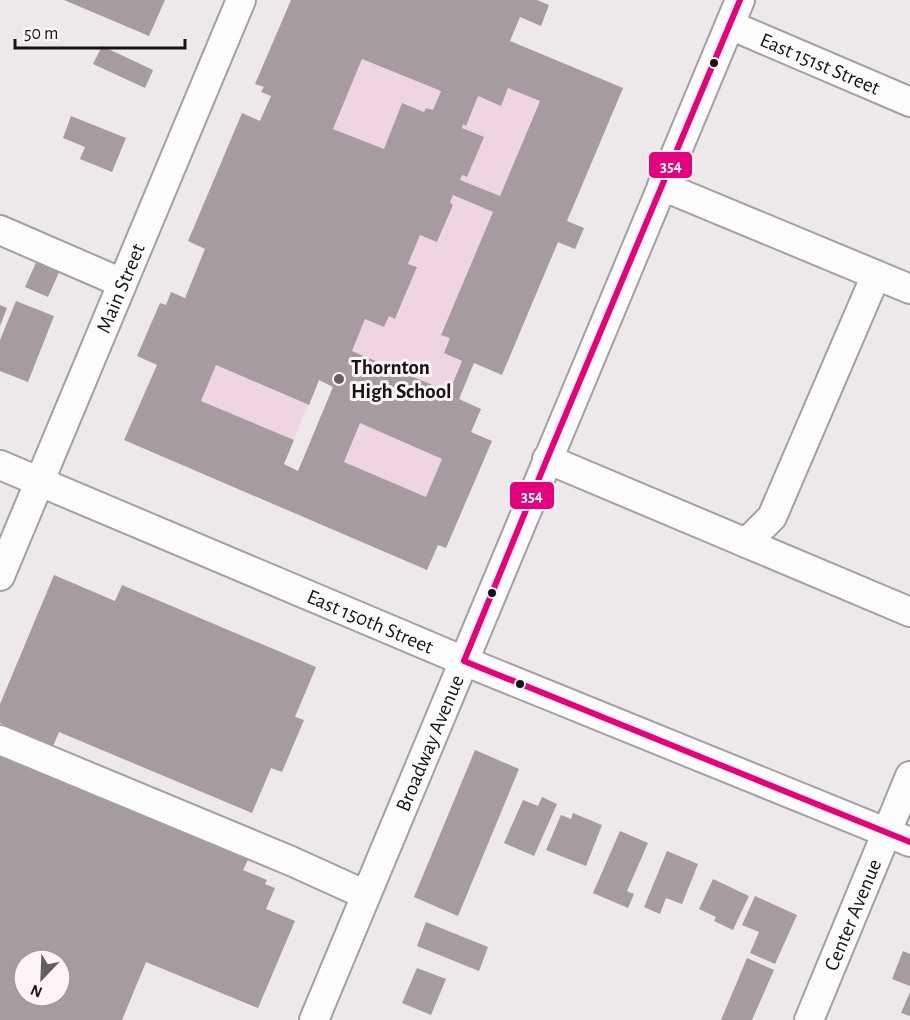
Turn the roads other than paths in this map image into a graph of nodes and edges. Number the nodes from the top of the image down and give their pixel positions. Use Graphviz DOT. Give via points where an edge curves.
graph roads {
  1 [pos="241,0"];
  2 [pos="735,13"];
  3 [pos="910,102"];
  4 [pos="662,186"];
  5 [pos="0,230"];
  6 [pos="876,275"];
  7 [pos="122,283"];
  8 [pos="910,289"];
  9 [pos="547,459"];
  10 [pos="0,465"];
  11 [pos="40,482"];
  12 [pos="746,543"];
  13 [pos="0,576"];
  14 [pos="910,612"];
  15 [pos="464,661"];
  16 [pos="0,740"];
  17 [pos="910,776"];
  18 [pos="898,837"];
  19 [pos="366,896"];
  20 [pos="314,1020"];
  21 [pos="809,1020"];
  1 -- 7 [label="street, Main Street"];
  2 -- 3 [label="street, East 151st Street"];
  2 -- 4 [label="street, Broadway Avenue"];
  4 -- 6 [label="street"];
  4 -- 9 [label="street, Broadway Avenue"];
  5 -- 7 [label="street"];
  6 -- 8 [label="street"];
  6 -- 12 [label="street" via="772,517"];
  7 -- 11 [label="street, Main Street"];
  9 -- 12 [label="street"];
  9 -- 15 [label="street, Broadway Avenue"];
  10 -- 11 [label="street, East 150th Street"];
  11 -- 13 [label="street, Main Street"];
  11 -- 15 [label="street, East 150th Street"];
  12 -- 14 [label="street"];
  15 -- 18 [label="street, East 150th Street"];
  15 -- 19 [label="street, Broadway Avenue"];
  16 -- 19 [label="street"];
  17 -- 18 [label="street, Center Avenue"];
  18 -- 21 [label="street, Center Avenue"];
  19 -- 20 [label="street, Broadway Avenue"];
}
